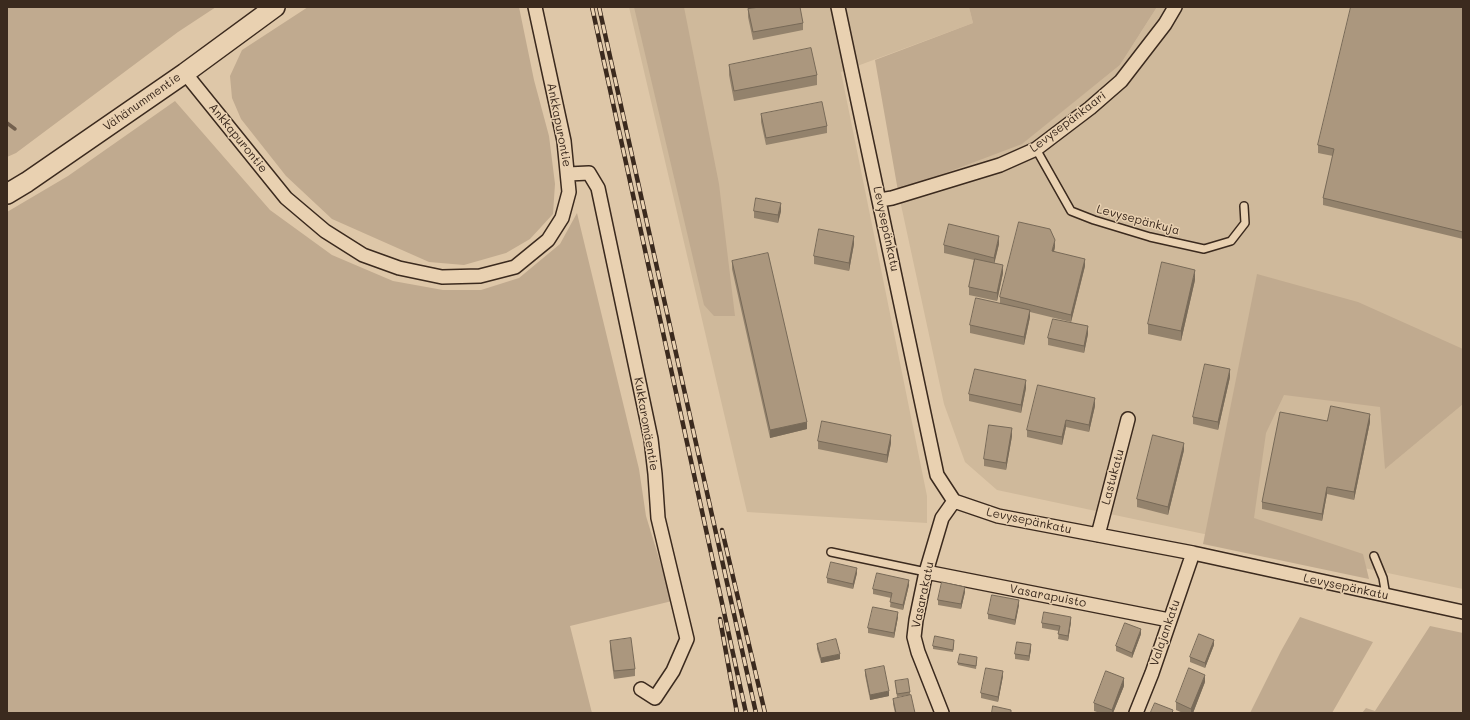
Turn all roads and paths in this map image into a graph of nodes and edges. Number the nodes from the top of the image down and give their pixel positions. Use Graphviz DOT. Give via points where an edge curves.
graph roads {
  1 [pos="275,7"];
  2 [pos="535,7"];
  3 [pos="1175,7"];
  4 [pos="840,8"];
  5 [pos="185,72"];
  6 [pos="1036,149"];
  7 [pos="568,174"];
  8 [pos="7,194"];
  9 [pos="880,200"];
  10 [pos="1244,206"];
  11 [pos="1128,419"];
  12 [pos="954,501"];
  13 [pos="1098,535"];
  14 [pos="831,552"];
  15 [pos="1193,553"];
  16 [pos="1374,556"];
  17 [pos="926,572"];
  18 [pos="1386,596"];
  19 [pos="1463,612"];
  20 [pos="1169,620"];
  21 [pos="641,689"];
  22 [pos="942,713"];
  23 [pos="1136,713"];
  1 -- 5 [label="main road, Vähänummentie"];
  2 -- 7 [label="street, Ankkapurontie" via="564,142"];
  3 -- 6 [label="street, Levysepänkaari" via="1121,81"];
  4 -- 9 [label="street, Levysepänkatu"];
  5 -- 7 [label="street, Ankkapurontie" via="286,198 324,232 363,255 399,268 442,277 480,276 515,267 548,240 562,218 569,192"];
  5 -- 8 [label="main road, Vähänummentie"];
  6 -- 9 [label="street, Levysepänkaari" via="1000,165"];
  6 -- 10 [label="lane, Levysepänkuja" via="1071,211 1150,237 1204,249 1231,241 1245,223"];
  7 -- 21 [label="street, Kukkaromäentie" via="590,173 598,188 651,439 658,518 687,639 673,671 655,698"];
  9 -- 12 [label="street, Levysepänkatu" via="937,475"];
  11 -- 13 [label="street, Lastukatu"];
  12 -- 13 [label="street, Levysepänkatu" via="998,516"];
  12 -- 17 [label="street, Vasarakatu" via="942,518"];
  13 -- 15 [label="street, Levysepänkatu"];
  14 -- 17 [label="lane"];
  15 -- 18 [label="street, Levysepänkatu"];
  15 -- 20 [label="street, Valajankatu"];
  16 -- 18 [label="lane" via="1383,578"];
  17 -- 20 [label="street, Vasarapuisto"];
  17 -- 22 [label="street, Vasarakatu" via="914,637"];
  18 -- 19 [label="street, Levysepänkatu"];
  20 -- 23 [label="street, Valajankatu"];
}
